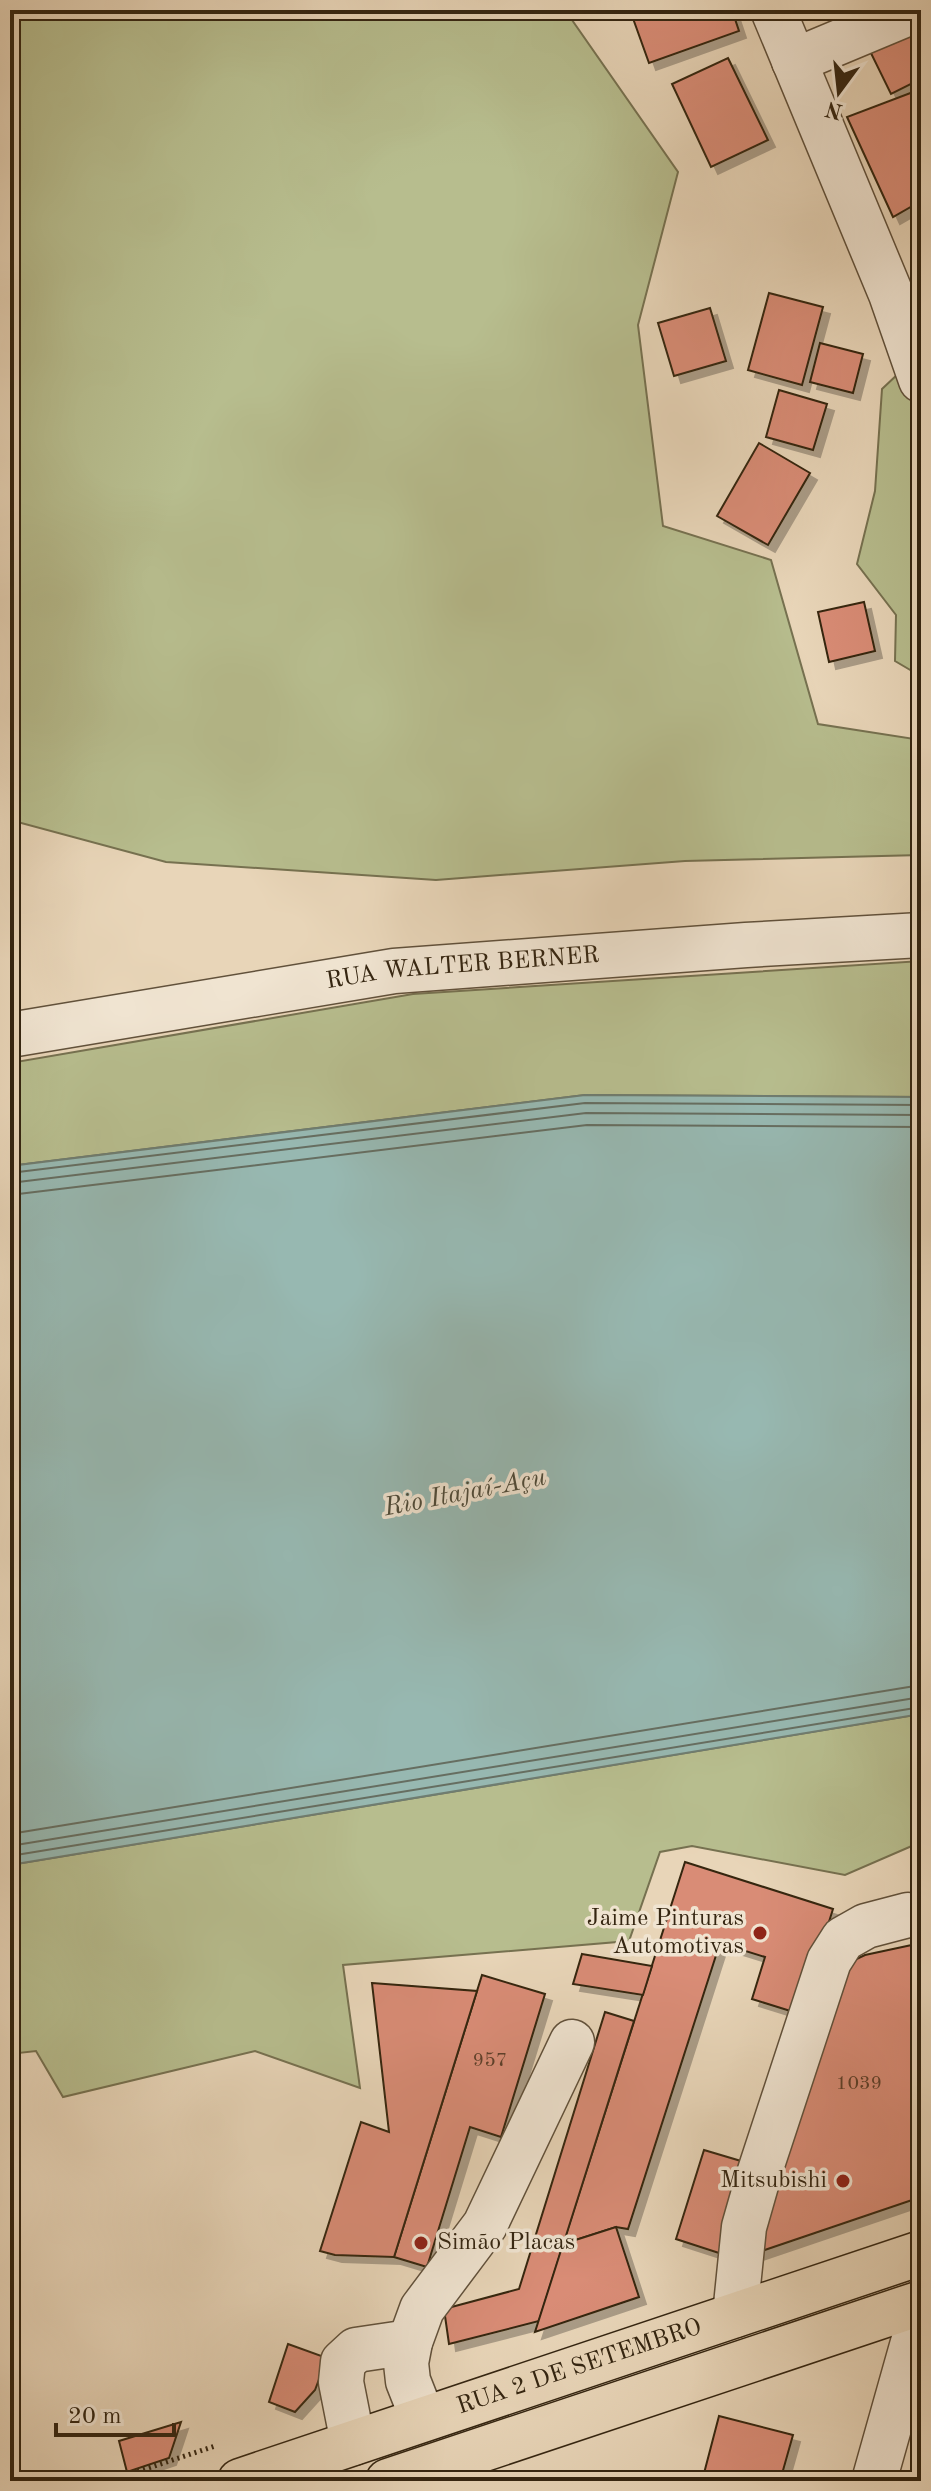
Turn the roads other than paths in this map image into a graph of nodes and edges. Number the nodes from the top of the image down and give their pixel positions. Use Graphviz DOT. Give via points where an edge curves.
graph roads {
  1 [pos="773,10"];
  2 [pos="916,10"];
  3 [pos="794,61"];
  4 [pos="921,380"];
  5 [pos="921,935"];
  6 [pos="10,1035"];
  7 [pos="908,1915"];
  8 [pos="572,2042"];
  9 [pos="921,2253"];
  10 [pos="921,2303"];
  11 [pos="921,2314"];
  12 [pos="735,2315"];
  13 [pos="410,2342"];
  14 [pos="423,2419"];
  15 [pos="353,2443"];
  16 [pos="240,2481"];
  17 [pos="388,2481"];
  18 [pos="874,2481"];
  1 -- 3 [label="street"];
  2 -- 3 [label="street"];
  3 -- 4 [label="street"];
  5 -- 6 [label="street, RUA WALTER BERNER" via="394,971"];
  7 -- 12 [label="street" via="866,1926 843,1939 829,1961 744,2227"];
  8 -- 13 [label="street" via="485,2225 422,2309"];
  9 -- 12 [label="main road, RUA 2 DE SETEMBRO"];
  10 -- 17 [label="main road, RUA 2 DE SETEMBRO"];
  11 -- 18 [label="street"];
  12 -- 14 [label="main road, RUA 2 DE SETEMBRO"];
  13 -- 14 [label="street" via="408,2381"];
  13 -- 15 [label="street" via="356,2350 343,2362 341,2382"];
  14 -- 15 [label="main road, RUA 2 DE SETEMBRO"];
  15 -- 16 [label="main road, RUA 2 DE SETEMBRO"];
}
